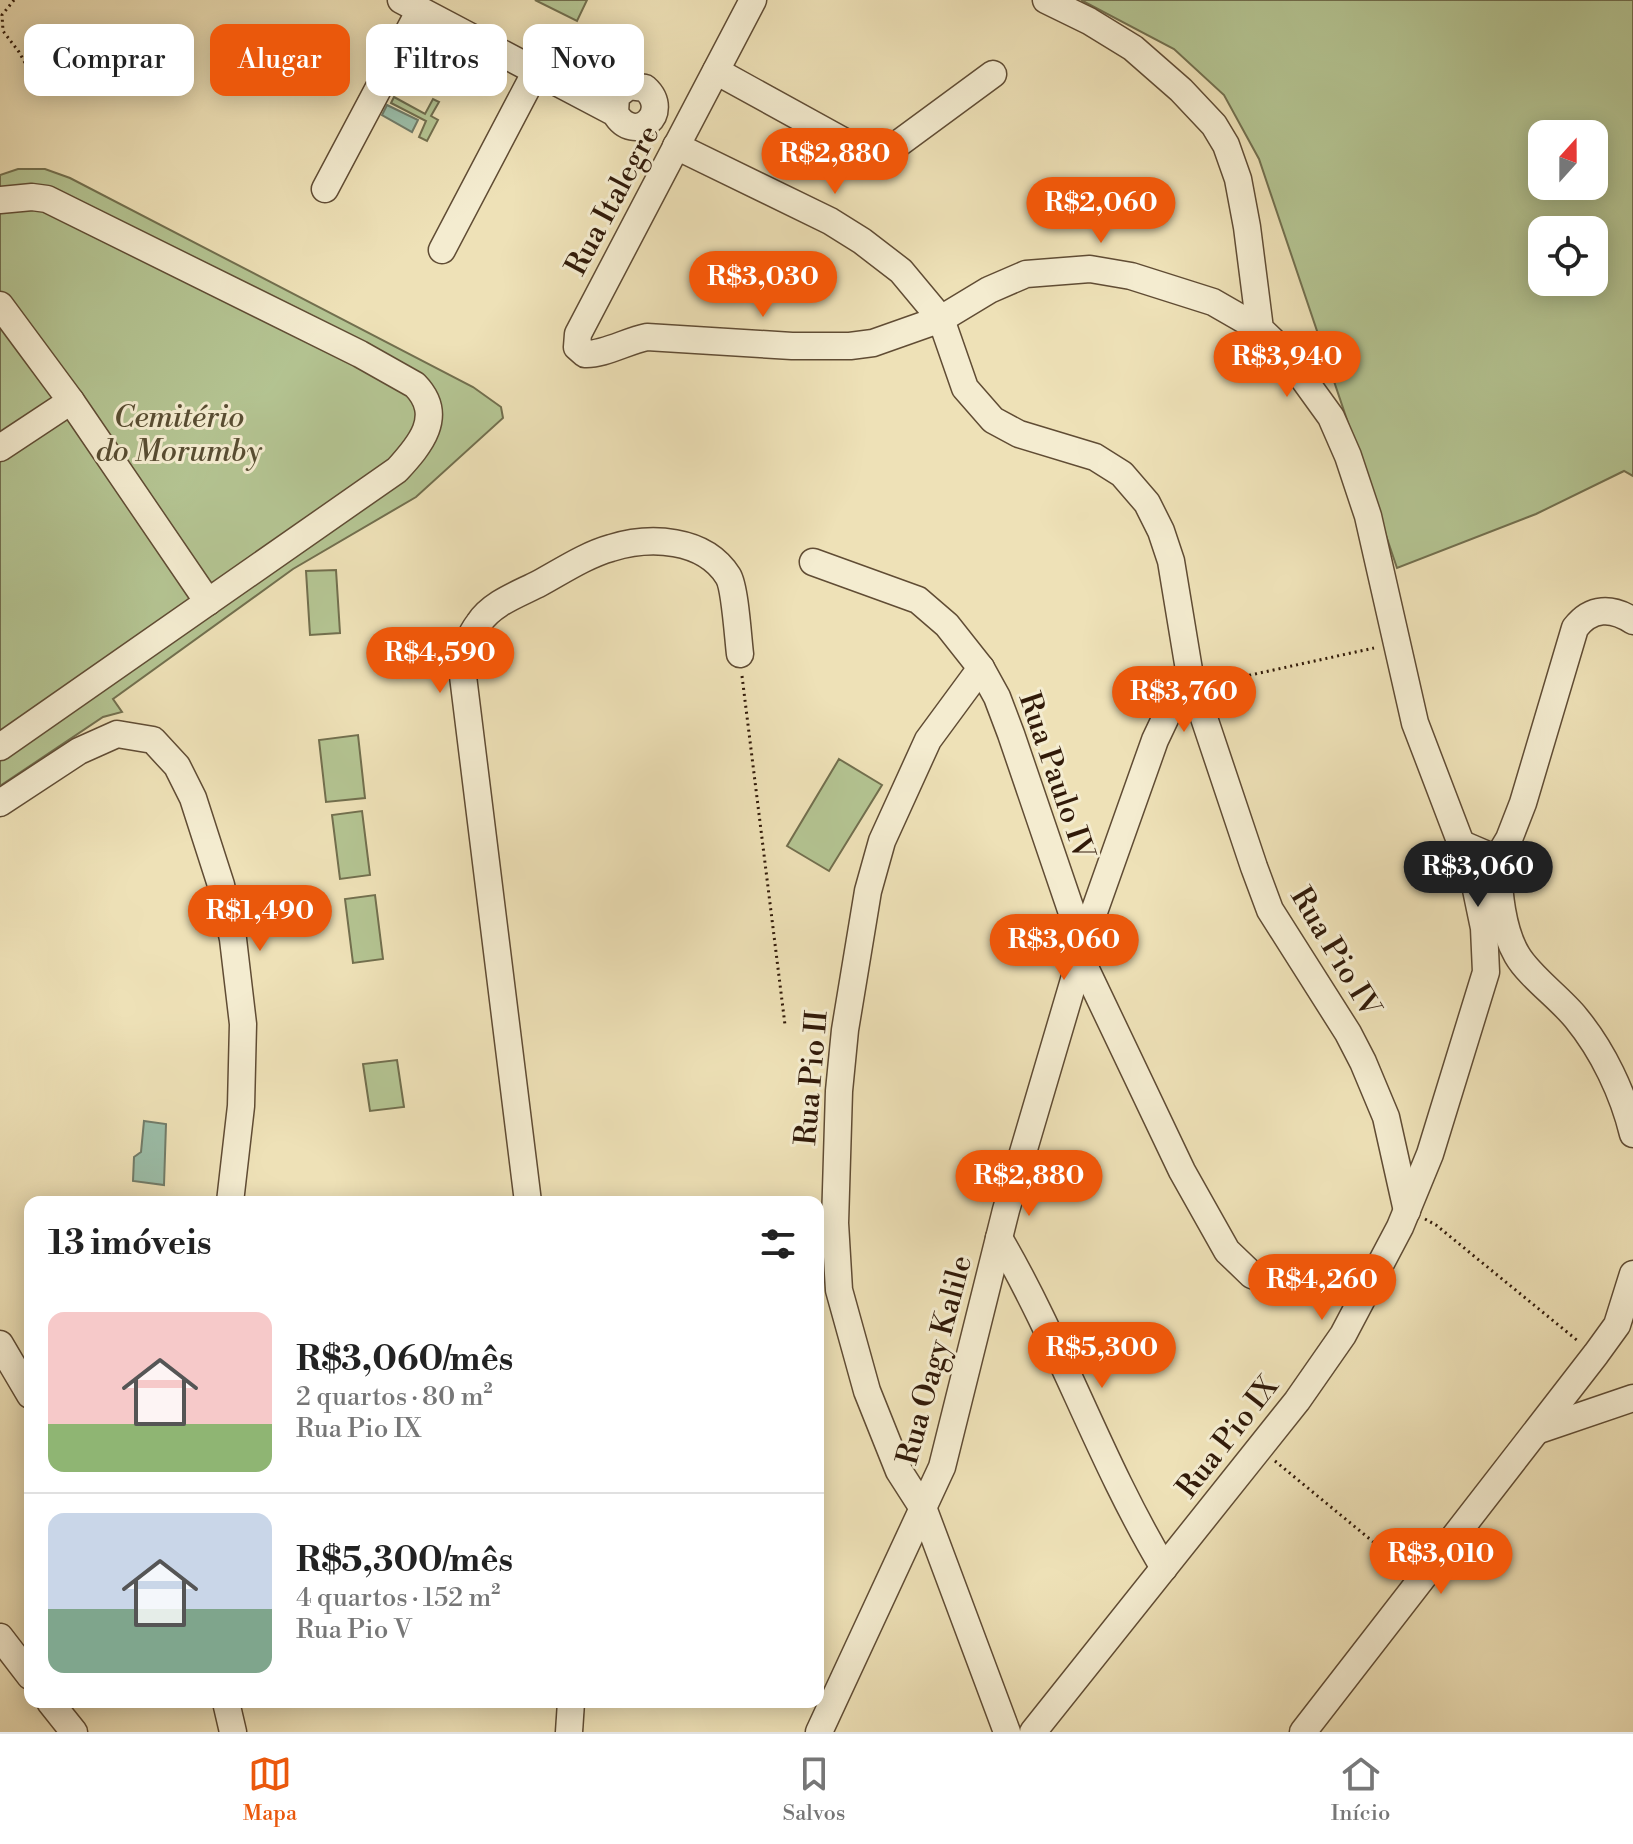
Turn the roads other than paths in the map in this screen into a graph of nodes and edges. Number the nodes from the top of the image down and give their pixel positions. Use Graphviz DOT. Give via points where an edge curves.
graph roads {
  1 [pos="753,0"];
  2 [pos="1046,0"];
  3 [pos="411,5"];
  4 [pos="523,64"];
  5 [pos="716,71"];
  6 [pos="993,74"];
  7 [pos="523,96"];
  8 [pos="583,96"];
  9 [pos="615,113"];
  10 [pos="676,146"];
  11 [pos="325,189"];
  12 [pos="0,200"];
  13 [pos="442,250"];
  14 [pos="0,305"];
  15 [pos="941,319"];
  16 [pos="1260,329"];
  17 [pos="577,347"];
  18 [pos="71,401"];
  19 [pos="0,448"];
  20 [pos="813,562"];
  21 [pos="208,602"];
  22 [pos="1633,621"];
  23 [pos="740,654"];
  24 [pos="981,668"];
  25 [pos="1192,682"];
  26 [pos="0,747"];
  27 [pos="0,803"];
  28 [pos="1462,844"];
  29 [pos="1497,859"];
  30 [pos="1517,956"];
  31 [pos="1081,959"];
  32 [pos="1486,972"];
  33 [pos="1633,1134"];
  34 [pos="231,1196"];
  35 [pos="527,1196"];
  36 [pos="1407,1211"];
  37 [pos="999,1238"];
  38 [pos="1633,1274"];
  39 [pos="1374,1277"];
  40 [pos="0,1344"];
  41 [pos="24,1385"];
  42 [pos="1633,1398"];
  43 [pos="1539,1430"];
  44 [pos="924,1510"];
  45 [pos="1164,1568"];
  46 [pos="0,1637"];
  47 [pos="24,1668"];
  48 [pos="55,1708"];
  49 [pos="227,1708"];
  50 [pos="571,1708"];
  51 [pos="74,1732"];
  52 [pos="233,1732"];
  53 [pos="569,1732"];
  54 [pos="819,1732"];
  55 [pos="1007,1732"];
  56 [pos="1033,1732"];
  57 [pos="1303,1732"];
  1 -- 5 [label="street, Rua Italegre"];
  2 -- 16 [label="street" via="1133,48 1214,125 1238,179"];
  3 -- 4 [label="street"];
  3 -- 11 [label="street"];
  5 -- 6 [label="street" via="876,155"];
  5 -- 10 [label="street, Rua Italegre"];
  7 -- 13 [label="street"];
  8 -- 9 [label="street"];
  10 -- 15 [label="street" via="854,235 901,271"];
  10 -- 17 [label="street, Rua Italegre" via="582,325"];
  12 -- 21 [label="street" via="47,199 360,354 421,390 428,423 420,444 397,470"];
  14 -- 18 [label="street"];
  15 -- 16 [label="street, Rua Pio IX" via="1026,274 1090,269 1213,302"];
  15 -- 17 [label="street, Rua Pio IX" via="850,346 663,337 636,339 590,355"];
  15 -- 25 [label="street, Rua Pio IV" via="965,388 993,420 1019,434 1095,457 1122,474 1147,503 1171,561"];
  16 -- 28 [label="street, Rua Pio IX" via="1284,352 1331,417 1348,456 1368,516 1415,723"];
  18 -- 19 [label="street"];
  18 -- 21 [label="street"];
  20 -- 24 [label="street, Rua Paulo IV" via="918,600 947,625"];
  21 -- 26 [label="street"];
  22 -- 29 [label="street" via="1607,610 1595,611 1575,628 1523,803"];
  23 -- 35 [label="street" via="730,578 704,552 653,541 609,548 494,607 479,622 464,653 469,732"];
  24 -- 31 [label="street, Rua Paulo IV" via="1011,734 1071,910"];
  24 -- 44 [label="street, Rua Pio II" via="928,740 882,841 868,891 839,1091 839,1290 883,1434"];
  25 -- 31 [label="street, Rua Oagy Kalile" via="1173,702 1155,740"];
  25 -- 36 [label="street, Rua Pio IV" via="1270,910 1348,1033 1386,1117"];
  27 -- 34 [label="street" via="79,751 117,734 153,740 177,766 193,798 233,939 243,1024"];
  28 -- 29 [label="street"];
  28 -- 32 [label="street, Rua Pio IX" via="1484,928"];
  29 -- 30 [label="street"];
  30 -- 32 [label="street" via="1497,960"];
  30 -- 33 [label="street" via="1577,1019 1614,1079"];
  31 -- 37 [label="street, Rua Oagy Kalile"];
  31 -- 39 [label="street, Rua Paulo IV" via="1182,1171 1212,1229 1238,1264 1263,1279 1291,1286 1329,1287"];
  32 -- 36 [label="street, Rua Pio IX" via="1446,1107"];
  36 -- 39 [label="street, Rua Pio IX"];
  37 -- 44 [label="street, Rua Oagy Kalile" via="942,1467"];
  37 -- 45 [label="street" via="1132,1515"];
  38 -- 43 [label="street" via="1617,1325"];
  39 -- 45 [label="street, Rua Pio IX" via="1343,1335 1297,1401"];
  40 -- 41 [label="street"];
  42 -- 43 [label="street"];
  43 -- 57 [label="street"];
  44 -- 54 [label="street, Rua Oagy Kalile"];
  44 -- 55 [label="street, Rua Pio II"];
  45 -- 56 [label="street, Rua Pio IX"];
  46 -- 47 [label="street"];
  48 -- 51 [label="street"];
  49 -- 52 [label="street"];
  50 -- 53 [label="street"];
}
